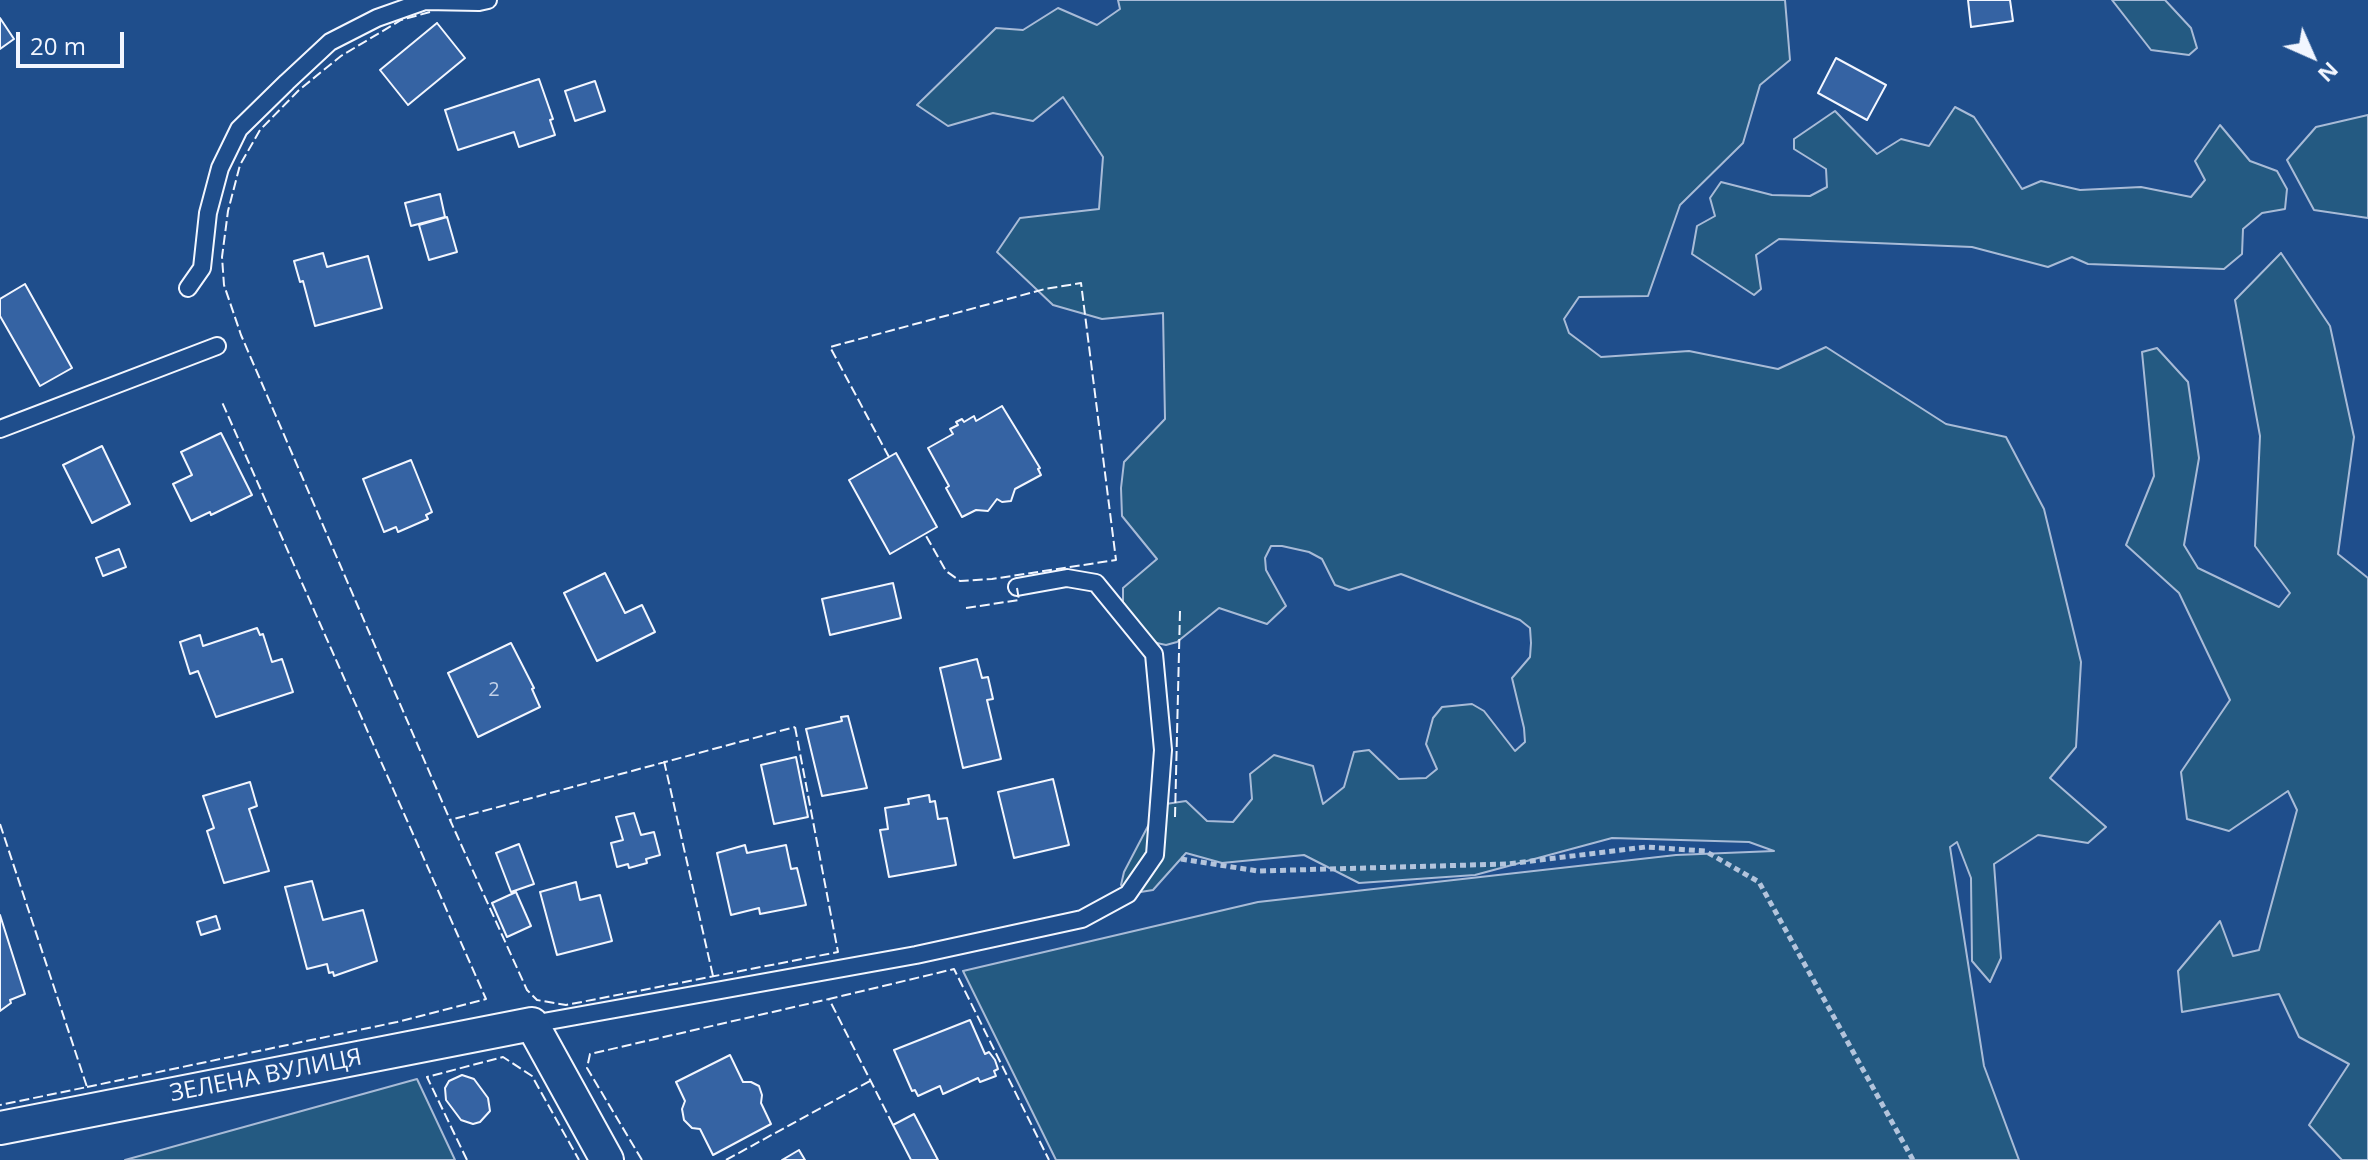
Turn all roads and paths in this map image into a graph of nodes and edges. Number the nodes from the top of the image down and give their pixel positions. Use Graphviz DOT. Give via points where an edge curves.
graph roads {
  1 [pos="488,0"];
  2 [pos="188,288"];
  3 [pos="217,346"];
  4 [pos="0,429"];
  5 [pos="1017,587"];
  6 [pos="1155,855"];
  7 [pos="532,1024"];
  8 [pos="0,1128"];
  9 [pos="607,1160"];
  10 [pos="1913,1160"];
  1 -- 2 [label="lane" via="425,1 377,18 330,42 287,82 239,129 220,168 202,268"];
  3 -- 4 [label="lane"];
  5 -- 6 [label="lane" via="1067,578 1096,583 1154,654 1163,750"];
  6 -- 7 [label="lane" via="1128,894 1082,919 916,955"];
  6 -- 10 [label="path" via="1258,871 1507,864 1646,847 1705,851 1759,882"];
  7 -- 8 [label="street, ЗЕЛЕНА ВУЛИЦЯ"];
  7 -- 9 [label="street"];
}
